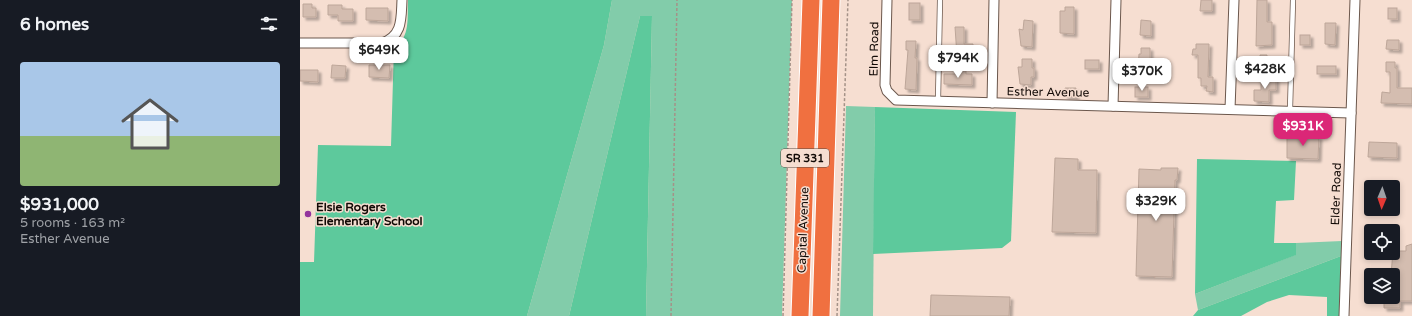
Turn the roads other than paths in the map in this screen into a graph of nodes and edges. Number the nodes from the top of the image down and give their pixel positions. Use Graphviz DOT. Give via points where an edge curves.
graph roads {
  1 [pos="402,0"];
  2 [pos="811,0"];
  3 [pos="831,0"];
  4 [pos="887,0"];
  5 [pos="940,0"];
  6 [pos="994,0"];
  7 [pos="1116,0"];
  8 [pos="1234,0"];
  9 [pos="1293,0"];
  10 [pos="1355,0"];
  11 [pos="300,43"];
  12 [pos="891,96"];
  13 [pos="938,101"];
  14 [pos="992,103"];
  15 [pos="1113,106"];
  16 [pos="1230,109"];
  17 [pos="1290,110"];
  18 [pos="1351,113"];
  19 [pos="800,316"];
  20 [pos="821,316"];
  21 [pos="1344,316"];
  1 -- 11 [label="street" via="400,25 393,38 382,43"];
  2 -- 19 [label="highway, Capital Avenue / SR 331"];
  3 -- 20 [label="highway, Capital Avenue / SR 331"];
  4 -- 12 [label="street, Elm Road" via="886,85"];
  5 -- 13 [label="lane"];
  6 -- 14 [label="street"];
  7 -- 15 [label="street"];
  8 -- 16 [label="street"];
  9 -- 17 [label="lane"];
  10 -- 18 [label="street, Elder Road"];
  12 -- 13 [label="street, Esther Avenue" via="900,101"];
  13 -- 14 [label="street, Esther Avenue"];
  14 -- 15 [label="street, Esther Avenue"];
  15 -- 16 [label="street, Esther Avenue"];
  16 -- 17 [label="street, Esther Avenue"];
  17 -- 18 [label="street, Esther Avenue"];
  18 -- 21 [label="street, Elder Road"];
}
